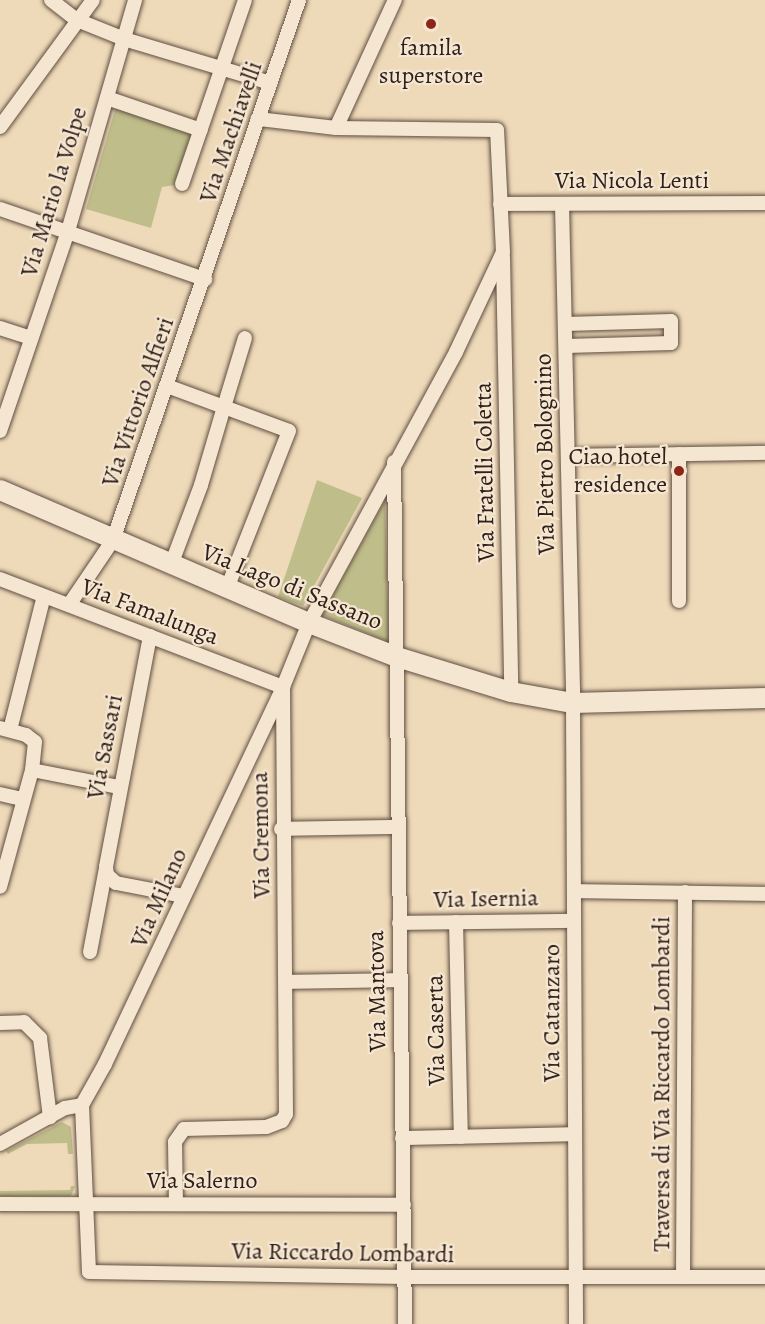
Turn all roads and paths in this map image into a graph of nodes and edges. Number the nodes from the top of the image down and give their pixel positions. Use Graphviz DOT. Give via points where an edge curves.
graph roads {
  1 [pos="51,0"];
  2 [pos="93,0"];
  3 [pos="135,0"];
  4 [pos="245,0"];
  5 [pos="299,0"];
  6 [pos="395,0"];
  7 [pos="77,20"];
  8 [pos="124,39"];
  9 [pos="223,70"];
  10 [pos="271,83"];
  11 [pos="107,98"];
  12 [pos="258,119"];
  13 [pos="0,127"];
  14 [pos="336,128"];
  15 [pos="201,130"];
  16 [pos="183,184"];
  17 [pos="765,203"];
  18 [pos="500,204"];
  19 [pos="562,204"];
  20 [pos="0,209"];
  21 [pos="68,231"];
  22 [pos="503,252"];
  23 [pos="205,279"];
  24 [pos="565,324"];
  25 [pos="0,328"];
  26 [pos="31,338"];
  27 [pos="245,338"];
  28 [pos="566,346"];
  29 [pos="167,386"];
  30 [pos="224,407"];
  31 [pos="0,431"];
  32 [pos="765,453"];
  33 [pos="679,454"];
  34 [pos="568,456"];
  35 [pos="394,461"];
  36 [pos="0,490"];
  37 [pos="113,540"];
  38 [pos="171,565"];
  39 [pos="0,579"];
  40 [pos="227,588"];
  41 [pos="44,596"];
  42 [pos="679,601"];
  43 [pos="69,605"];
  44 [pos="309,623"];
  45 [pos="150,636"];
  46 [pos="398,657"];
  47 [pos="283,687"];
  48 [pos="511,692"];
  49 [pos="765,698"];
  50 [pos="573,703"];
  51 [pos="5,729"];
  52 [pos="32,770"];
  53 [pos="119,787"];
  54 [pos="0,795"];
  55 [pos="22,799"];
  56 [pos="399,827"];
  57 [pos="281,829"];
  58 [pos="106,867"];
  59 [pos="0,887"];
  60 [pos="575,891"];
  61 [pos="685,892"];
  62 [pos="765,894"];
  63 [pos="183,896"];
  64 [pos="574,921"];
  65 [pos="456,922"];
  66 [pos="399,923"];
  67 [pos="90,952"];
  68 [pos="399,980"];
  69 [pos="286,982"];
  70 [pos="0,1023"];
  71 [pos="82,1105"];
  72 [pos="50,1117"];
  73 [pos="574,1134"];
  74 [pos="460,1137"];
  75 [pos="402,1138"];
  76 [pos="0,1144"];
  77 [pos="87,1203"];
  78 [pos="176,1203"];
  79 [pos="0,1204"];
  80 [pos="404,1205"];
  81 [pos="577,1276"];
  82 [pos="683,1276"];
  83 [pos="405,1277"];
  84 [pos="765,1277"];
  85 [pos="405,1324"];
  86 [pos="576,1324"];
  1 -- 7 [label="street"];
  2 -- 7 [label="street"];
  3 -- 8 [label="street, Via Mario la Volpe"];
  4 -- 9 [label="street"];
  5 -- 10 [label="street, Via Machiavelli"];
  6 -- 14 [label="street"];
  7 -- 8 [label="street"];
  7 -- 13 [label="street"];
  8 -- 9 [label="street"];
  8 -- 11 [label="street, Via Mario la Volpe"];
  9 -- 10 [label="street"];
  9 -- 15 [label="street"];
  10 -- 12 [label="street, Via Machiavelli"];
  11 -- 15 [label="street"];
  11 -- 21 [label="street, Via Mario la Volpe"];
  12 -- 14 [label="street"];
  12 -- 23 [label="street, Via Machiavelli"];
  14 -- 18 [label="street, Via Fratelli Coletta" via="496,130"];
  15 -- 16 [label="street"];
  17 -- 19 [label="street, Via Nicola Lenti"];
  18 -- 19 [label="street, Via Nicola Lenti"];
  18 -- 22 [label="street, Via Fratelli Coletta"];
  19 -- 24 [label="street, Via Pietro Bolognino"];
  20 -- 21 [label="street"];
  21 -- 23 [label="street"];
  21 -- 26 [label="street, Via Mario la Volpe"];
  22 -- 35 [label="street, Via Milano" via="456,352"];
  22 -- 48 [label="street, Via Fratelli Coletta"];
  23 -- 29 [label="street, Via Vittorio Alfieri"];
  24 -- 28 [label="street, Via Pietro Bolognino"];
  24 -- 28 [label="street" via="671,321 671,343"];
  25 -- 26 [label="street"];
  26 -- 31 [label="street, Via Mario la Volpe"];
  27 -- 30 [label="street"];
  28 -- 34 [label="street, Via Pietro Bolognino"];
  29 -- 30 [label="street"];
  29 -- 37 [label="street, Via Vittorio Alfieri"];
  30 -- 38 [label="street" via="201,485"];
  30 -- 40 [label="street" via="289,431"];
  32 -- 33 [label="street"];
  33 -- 34 [label="street"];
  33 -- 42 [label="street"];
  34 -- 50 [label="street, Via Pietro Bolognino"];
  35 -- 44 [label="street, Via Milano"];
  35 -- 46 [label="street, Via Mantova"];
  36 -- 37 [label="main road, Via Lago di Sassano"];
  37 -- 38 [label="main road, Via Lago di Sassano"];
  37 -- 43 [label="street, Via Vittorio Alfieri"];
  38 -- 40 [label="main road, Via Lago di Sassano"];
  39 -- 41 [label="street, Via Famalunga"];
  40 -- 44 [label="main road, Via Lago di Sassano"];
  41 -- 43 [label="street, Via Famalunga"];
  41 -- 51 [label="street"];
  43 -- 45 [label="street, Via Famalunga"];
  44 -- 46 [label="main road, Via Lago di Sassano"];
  44 -- 47 [label="street, Via Milano"];
  45 -- 47 [label="street, Via Famalunga"];
  45 -- 53 [label="street, Via Sassari"];
  46 -- 48 [label="main road, Via Lago di Sassano"];
  46 -- 56 [label="street, Via Mantova"];
  47 -- 57 [label="street, Via Cremona"];
  47 -- 63 [label="street, Via Milano"];
  48 -- 50 [label="main road, Via Lago di Sassano"];
  49 -- 50 [label="main road, Via Lago di Sassano"];
  50 -- 60 [label="street, Via Catanzaro"];
  51 -- 52 [label="street" via="35,742"];
  52 -- 53 [label="street"];
  52 -- 55 [label="street"];
  53 -- 58 [label="street, Via Sassari"];
  54 -- 55 [label="street"];
  55 -- 59 [label="street"];
  56 -- 57 [label="street"];
  56 -- 66 [label="street, Via Mantova"];
  57 -- 69 [label="street, Via Cremona"];
  58 -- 63 [label="street" via="107,875 116,883"];
  58 -- 67 [label="street, Via Sassari"];
  60 -- 61 [label="street"];
  60 -- 64 [label="street, Via Catanzaro"];
  61 -- 62 [label="street"];
  61 -- 82 [label="street, Traversa di Via Riccardo Lombardi"];
  63 -- 71 [label="street, Via Milano" via="143,990"];
  64 -- 65 [label="street, Via Isernia"];
  64 -- 73 [label="street, Via Catanzaro"];
  65 -- 66 [label="street, Via Isernia"];
  65 -- 74 [label="street, Via Caserta"];
  66 -- 68 [label="street, Via Mantova"];
  68 -- 69 [label="street"];
  68 -- 75 [label="street, Via Mantova"];
  69 -- 78 [label="street, Via Cremona" via="286,1114 282,1121 266,1127 184,1129 175,1142"];
  70 -- 72 [label="street" via="24,1022 40,1038"];
  71 -- 72 [label="street"];
  71 -- 77 [label="street, Via Riccardo Lombardi"];
  72 -- 76 [label="street"];
  73 -- 74 [label="street"];
  73 -- 81 [label="street, Via Catanzaro"];
  74 -- 75 [label="street"];
  75 -- 80 [label="street, Via Mantova"];
  77 -- 78 [label="street, Via Salerno"];
  77 -- 79 [label="street, Via Salerno"];
  77 -- 83 [label="street, Via Riccardo Lombardi" via="88,1272"];
  78 -- 80 [label="street, Via Salerno"];
  80 -- 83 [label="street, Via Mantova"];
  81 -- 82 [label="street, Via Riccardo Lombardi"];
  81 -- 83 [label="street, Via Riccardo Lombardi"];
  81 -- 86 [label="street, Via Catanzaro"];
  82 -- 84 [label="street, Via Riccardo Lombardi"];
  83 -- 85 [label="street, Via Mantova"];
}
